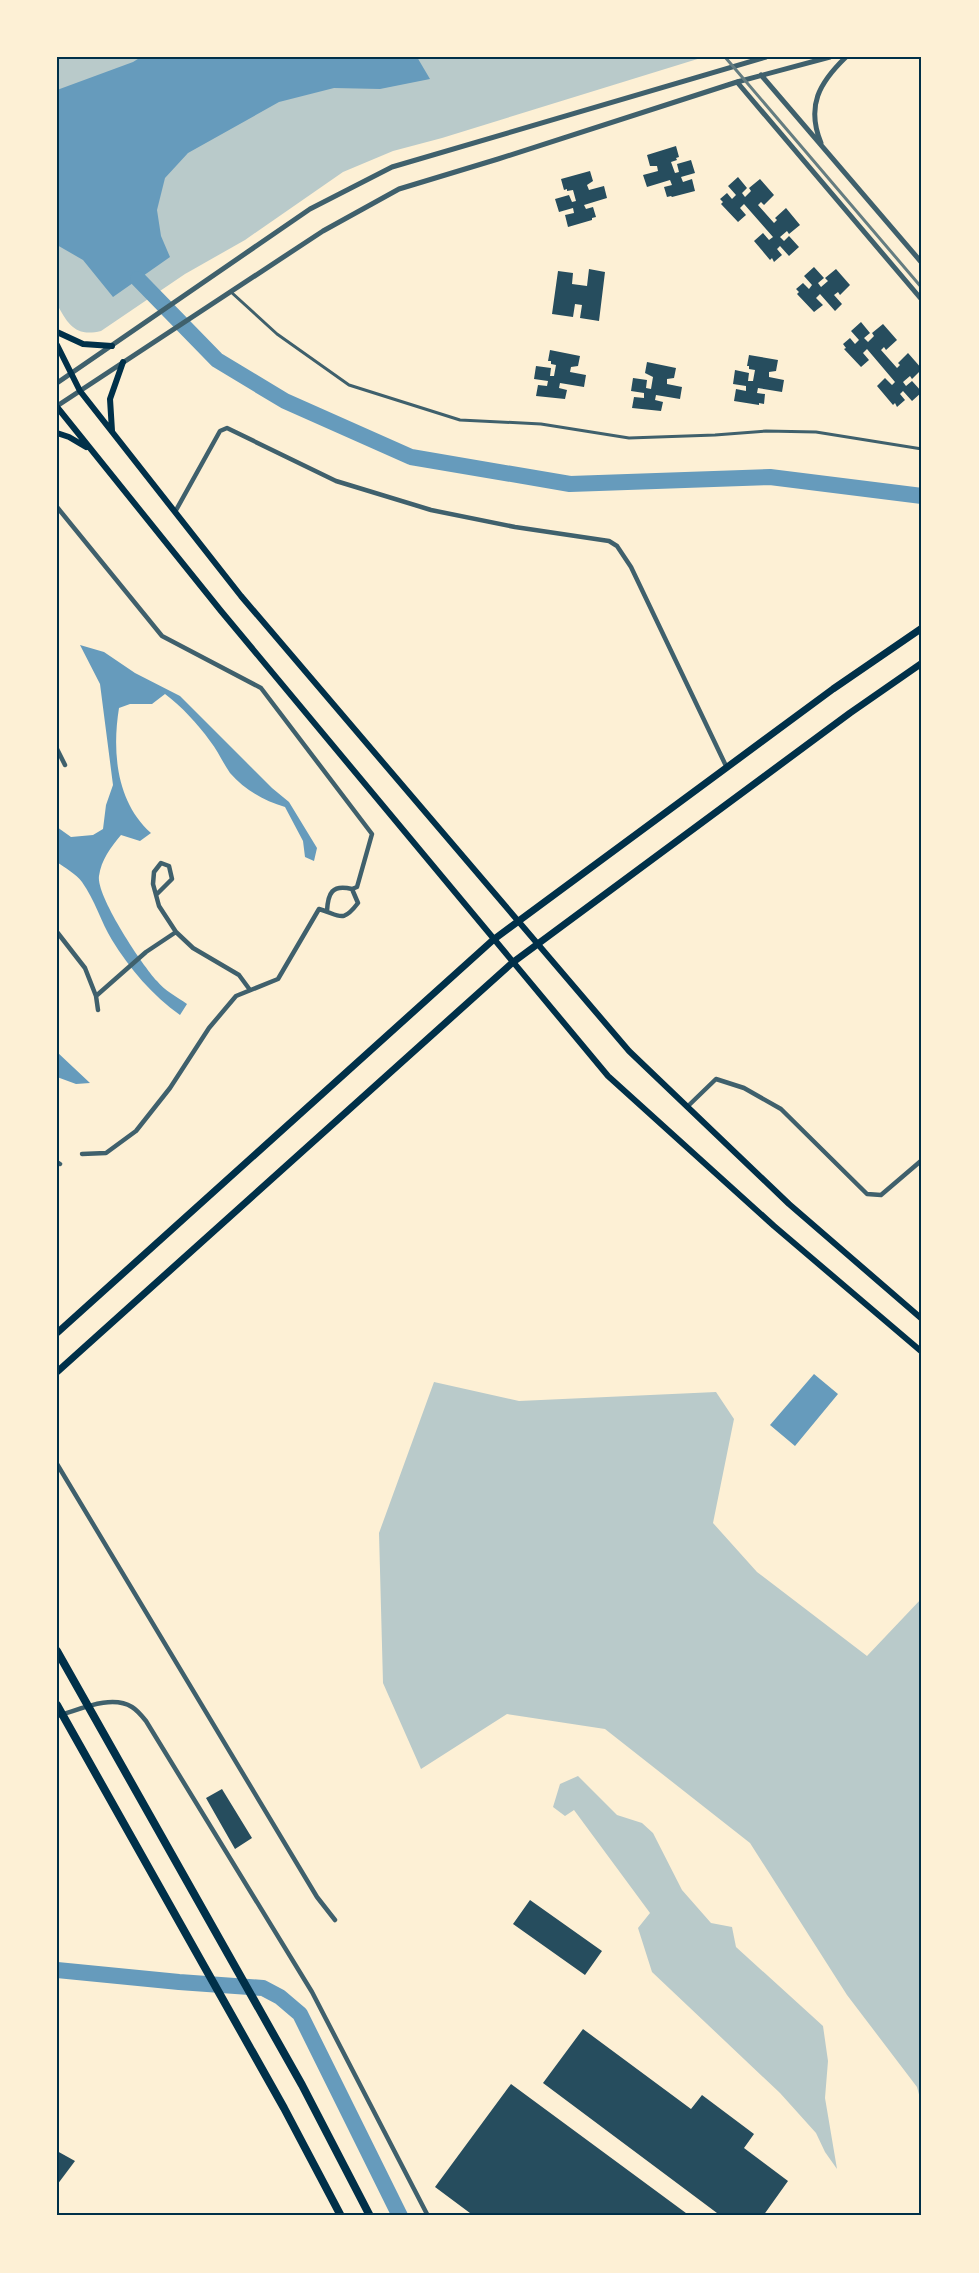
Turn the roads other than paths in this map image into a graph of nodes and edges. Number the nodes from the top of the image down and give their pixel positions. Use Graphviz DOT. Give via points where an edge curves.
graph roads {
  1 [pos="766,57"];
  2 [pos="830,57"];
  3 [pos="846,57"];
  4 [pos="761,75"];
  5 [pos="737,82"];
  6 [pos="822,148"];
  7 [pos="922,263"];
  8 [pos="231,291"];
  9 [pos="922,300"];
  10 [pos="57,332"];
  11 [pos="57,345"];
  12 [pos="112,346"];
  13 [pos="123,362"];
  14 [pos="72,374"];
  15 [pos="57,383"];
  16 [pos="80,391"];
  17 [pos="57,406"];
  18 [pos="57,433"];
  19 [pos="112,435"];
  20 [pos="922,449"];
  21 [pos="91,450"];
  22 [pos="57,507"];
  23 [pos="175,512"];
  24 [pos="922,628"];
  25 [pos="922,663"];
  26 [pos="57,750"];
  27 [pos="65,765"];
  28 [pos="727,768"];
  29 [pos="352,889"];
  30 [pos="157,894"];
  31 [pos="327,911"];
  32 [pos="518,922"];
  33 [pos="57,932"];
  34 [pos="176,932"];
  35 [pos="494,940"];
  36 [pos="537,943"];
  37 [pos="512,963"];
  38 [pos="250,990"];
  39 [pos="96,996"];
  40 [pos="98,1010"];
  41 [pos="687,1107"];
  42 [pos="82,1154"];
  43 [pos="922,1160"];
  44 [pos="922,1319"];
  45 [pos="57,1333"];
  46 [pos="922,1352"];
  47 [pos="57,1372"];
  48 [pos="57,1464"];
  49 [pos="57,1651"];
  50 [pos="57,1705"];
  51 [pos="57,1716"];
  52 [pos="335,1920"];
  53 [pos="341,2216"];
  54 [pos="370,2216"];
  55 [pos="428,2216"];
  1 -- 12 [label="street" via="392,167 309,209"];
  2 -- 4 [label="street"];
  3 -- 6 [label="street" via="824,81 814,107"];
  4 -- 5 [label="street"];
  4 -- 6 [label="street"];
  5 -- 8 [label="street" via="399,189 323,231"];
  5 -- 9 [label="street"];
  6 -- 7 [label="street"];
  8 -- 13 [label="street"];
  8 -- 20 [label="street" via="277,334 349,385 460,420 541,424 629,438 816,432"];
  10 -- 12 [label="main road" via="83,345"];
  11 -- 14 [label="main road"];
  12 -- 14 [label="street"];
  13 -- 16 [label="street"];
  13 -- 19 [label="main road" via="110,399"];
  14 -- 15 [label="street"];
  14 -- 16 [label="main road"];
  16 -- 17 [label="street"];
  16 -- 19 [label="main road"];
  17 -- 21 [label="main road"];
  18 -- 21 [label="main road"];
  19 -- 23 [label="main road"];
  21 -- 35 [label="main road"];
  22 -- 29 [label="street" via="162,636 261,688 372,834 357,886"];
  23 -- 28 [label="street" via="220,431 227,428 336,481 431,510 609,541 631,567"];
  23 -- 32 [label="main road" via="241,596"];
  24 -- 28 [label="main road"];
  25 -- 36 [label="main road"];
  26 -- 27 [label="street"];
  28 -- 32 [label="main road"];
  29 -- 31 [label="street" via="334,889"];
  29 -- 31 [label="street" via="358,903 347,915 337,917"];
  30 -- 30 [label="street" via="154,872 161,863 169,866 172,879"];
  30 -- 34 [label="street" via="159,906"];
  31 -- 38 [label="street" via="319,909 278,979"];
  32 -- 35 [label="main road"];
  32 -- 36 [label="main road"];
  33 -- 39 [label="street" via="85,968"];
  34 -- 38 [label="street" via="193,948 239,975"];
  34 -- 39 [label="street" via="146,952"];
  35 -- 37 [label="main road"];
  35 -- 45 [label="main road"];
  36 -- 37 [label="main road"];
  36 -- 41 [label="main road" via="629,1051"];
  37 -- 46 [label="main road" via="608,1076 774,1226"];
  37 -- 47 [label="main road"];
  38 -- 42 [label="street" via="236,996 209,1028 136,1131 106,1153"];
  39 -- 40 [label="street"];
  41 -- 43 [label="street" via="716,1079 744,1088 781,1109 867,1194 881,1195"];
  41 -- 44 [label="main road" via="789,1204"];
  48 -- 52 [label="street" via="317,1897"];
  49 -- 54 [label="highway" via="302,2085"];
  50 -- 53 [label="highway"];
  51 -- 55 [label="street" via="122,1702 134,1707 146,1721 312,1992"];
}
